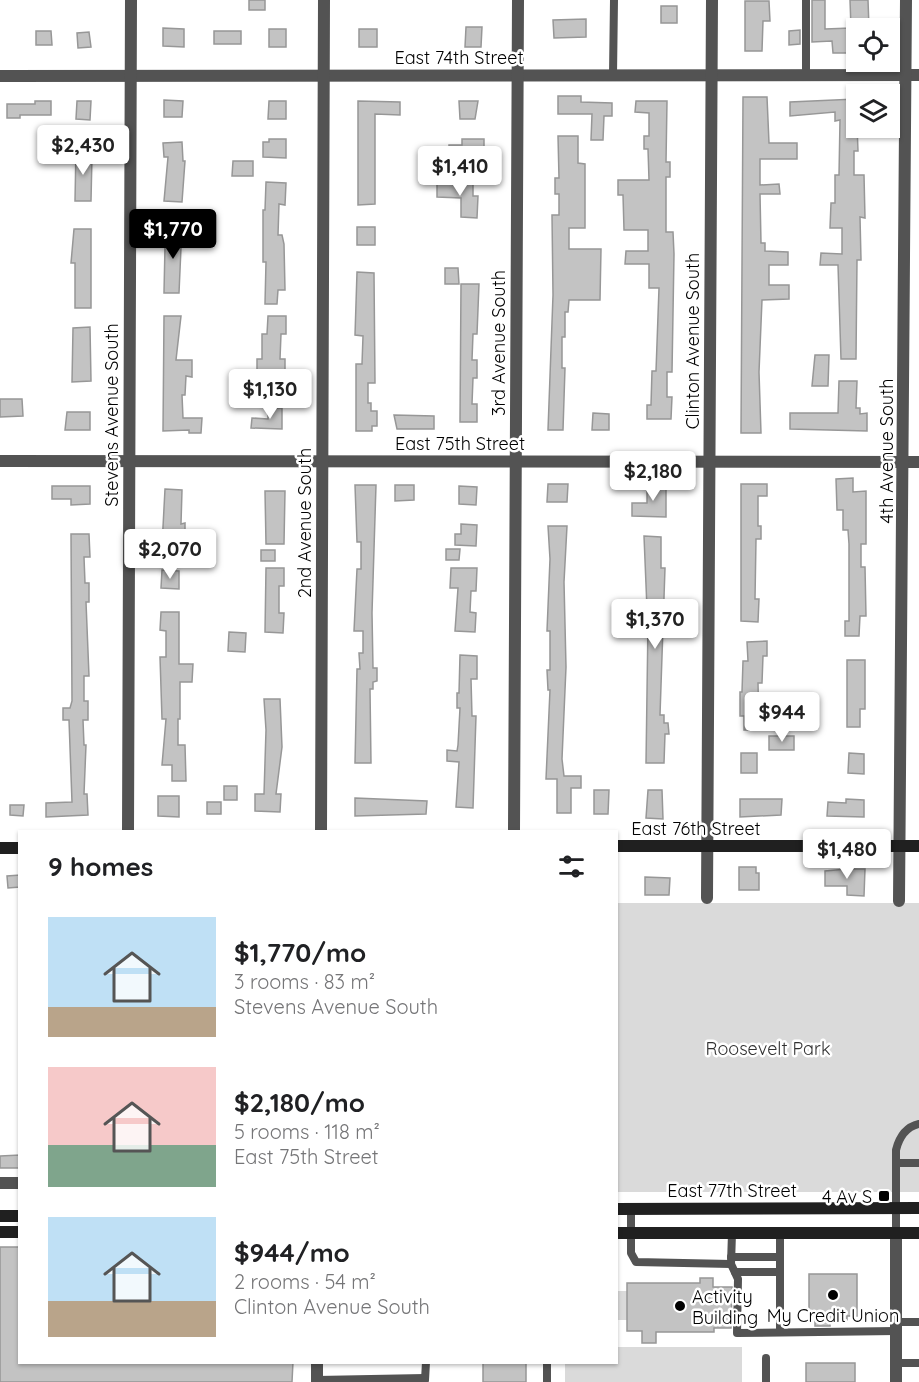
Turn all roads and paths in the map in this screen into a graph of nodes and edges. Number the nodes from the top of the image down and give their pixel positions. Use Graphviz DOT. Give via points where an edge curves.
graph roads {
  1 [pos="131,0"];
  2 [pos="324,0"];
  3 [pos="518,0"];
  4 [pos="614,0"];
  5 [pos="712,0"];
  6 [pos="806,0"];
  7 [pos="906,0"];
  8 [pos="130,75"];
  9 [pos="324,75"];
  10 [pos="517,75"];
  11 [pos="613,75"];
  12 [pos="712,75"];
  13 [pos="806,75"];
  14 [pos="905,75"];
  15 [pos="919,75"];
  16 [pos="0,76"];
  17 [pos="0,461"];
  18 [pos="129,461"];
  19 [pos="322,461"];
  20 [pos="516,461"];
  21 [pos="710,462"];
  22 [pos="904,462"];
  23 [pos="919,462"];
  24 [pos="128,830"];
  25 [pos="321,830"];
  26 [pos="514,830"];
  27 [pos="618,846"];
  28 [pos="706,846"];
  29 [pos="899,846"];
  30 [pos="919,846"];
  31 [pos="0,848"];
  32 [pos="18,848"];
  33 [pos="707,898"];
  34 [pos="899,902"];
  35 [pos="919,1125"];
  36 [pos="896,1163"];
  37 [pos="919,1163"];
  38 [pos="0,1182"];
  39 [pos="18,1182"];
  40 [pos="896,1208"];
  41 [pos="919,1208"];
  42 [pos="0,1209"];
  43 [pos="18,1209"];
  44 [pos="618,1209"];
  45 [pos="631,1209"];
  46 [pos="0,1216"];
  47 [pos="18,1216"];
  48 [pos="0,1232"];
  49 [pos="18,1232"];
  50 [pos="618,1233"];
  51 [pos="631,1233"];
  52 [pos="732,1233"];
  53 [pos="780,1233"];
  54 [pos="896,1233"];
  55 [pos="919,1233"];
  56 [pos="780,1257"];
  57 [pos="731,1260"];
  58 [pos="735,1272"];
  59 [pos="780,1272"];
  60 [pos="919,1322"];
  61 [pos="896,1326"];
  62 [pos="780,1332"];
  63 [pos="766,1358"];
  64 [pos="919,1363"];
  65 [pos="317,1364"];
  66 [pos="426,1364"];
  67 [pos="547,1364"];
  68 [pos="896,1364"];
  69 [pos="425,1380"];
  70 [pos="316,1381"];
  71 [pos="547,1382"];
  72 [pos="766,1382"];
  73 [pos="897,1382"];
  1 -- 8 [label="street, Stevens Avenue South"];
  2 -- 9 [label="street, 2nd Avenue South"];
  3 -- 10 [label="street, 3rd Avenue South"];
  4 -- 11 [label="lane"];
  5 -- 12 [label="street, Clinton Avenue South"];
  6 -- 13 [label="lane"];
  7 -- 14 [label="street, 4th Avenue South"];
  8 -- 9 [label="street, East 74th Street"];
  8 -- 16 [label="street, East 74th Street"];
  8 -- 18 [label="street, Stevens Avenue South"];
  9 -- 10 [label="street, East 74th Street"];
  9 -- 19 [label="street, 2nd Avenue South"];
  10 -- 11 [label="street, East 74th Street"];
  10 -- 20 [label="street, 3rd Avenue South"];
  11 -- 12 [label="street, East 74th Street"];
  12 -- 13 [label="street, East 74th Street"];
  12 -- 21 [label="street, Clinton Avenue South"];
  13 -- 14 [label="street, East 74th Street"];
  14 -- 15 [label="street, East 74th Street"];
  14 -- 22 [label="street, 4th Avenue South"];
  17 -- 18 [label="street, East 75th Street"];
  18 -- 19 [label="street, East 75th Street"];
  18 -- 24 [label="street, Stevens Avenue South"];
  19 -- 20 [label="street, East 75th Street"];
  19 -- 25 [label="street, 2nd Avenue South"];
  20 -- 21 [label="street, East 75th Street"];
  20 -- 26 [label="street, 3rd Avenue South"];
  21 -- 22 [label="street, East 75th Street"];
  21 -- 28 [label="street, Clinton Avenue South"];
  22 -- 23 [label="street, East 75th Street"];
  22 -- 29 [label="street, 4th Avenue South"];
  27 -- 28 [label="street, East 76th Street"];
  28 -- 29 [label="street, East 76th Street"];
  28 -- 33 [label="street, Clinton Avenue South"];
  29 -- 30 [label="street, East 76th Street"];
  29 -- 34 [label="street, 4th Avenue South"];
  31 -- 32 [label="street"];
  35 -- 36 [label="lane" via="900,1137"];
  36 -- 37 [label="lane"];
  36 -- 40 [label="lane"];
  38 -- 39 [label="street"];
  40 -- 41 [label="street, East 77th Street"];
  40 -- 45 [label="street, East 77th Street"];
  40 -- 54 [label="lane"];
  42 -- 43 [label="street"];
  44 -- 45 [label="street, East 77th Street"];
  45 -- 51 [label="lane"];
  46 -- 47 [label="street"];
  48 -- 49 [label="street"];
  50 -- 51 [label="street"];
  51 -- 52 [label="street"];
  51 -- 57 [label="lane" via="631,1253 636,1262 713,1264"];
  52 -- 53 [label="street"];
  52 -- 57 [label="lane"];
  53 -- 54 [label="street"];
  53 -- 56 [label="lane"];
  54 -- 55 [label="street"];
  54 -- 61 [label="street"];
  56 -- 57 [label="lane"];
  56 -- 59 [label="lane"];
  57 -- 58 [label="lane"];
  58 -- 59 [label="lane"];
  58 -- 62 [label="lane" via="737,1333"];
  59 -- 62 [label="lane"];
  60 -- 61 [label="lane"];
  61 -- 62 [label="lane"];
  61 -- 68 [label="street"];
  63 -- 72 [label="lane"];
  64 -- 68 [label="lane"];
  65 -- 70 [label="street"];
  66 -- 69 [label="lane"];
  67 -- 71 [label="lane"];
  68 -- 73 [label="street"];
  69 -- 70 [label="lane"];
}
